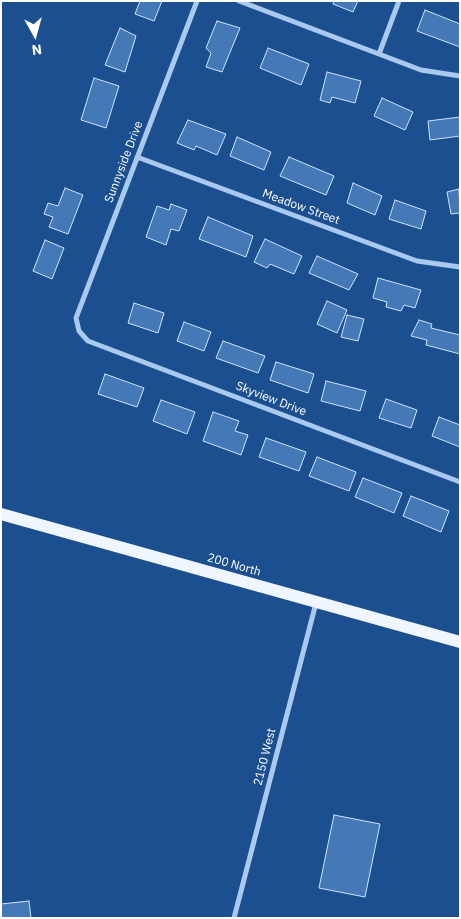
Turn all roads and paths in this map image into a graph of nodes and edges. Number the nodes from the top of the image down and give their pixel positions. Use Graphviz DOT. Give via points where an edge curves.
graph roads {
  1 [pos="197,1"];
  2 [pos="239,1"];
  3 [pos="399,1"];
  4 [pos="379,54"];
  5 [pos="460,76"];
  6 [pos="137,157"];
  7 [pos="460,267"];
  8 [pos="79,331"];
  9 [pos="460,482"];
  10 [pos="1,514"];
  11 [pos="316,602"];
  12 [pos="460,642"];
  13 [pos="234,918"];
  1 -- 6 [label="street, Sunnyside Drive"];
  2 -- 4 [label="street"];
  3 -- 4 [label="street"];
  4 -- 5 [label="street" via="421,70"];
  6 -- 7 [label="street, Meadow Street" via="417,261"];
  6 -- 8 [label="street, Sunnyside Drive" via="76,318"];
  8 -- 9 [label="street, Skyview Drive" via="88,341"];
  10 -- 11 [label="main road, 200 North"];
  11 -- 12 [label="main road, 200 North"];
  11 -- 13 [label="street, 2150 West"];
}
